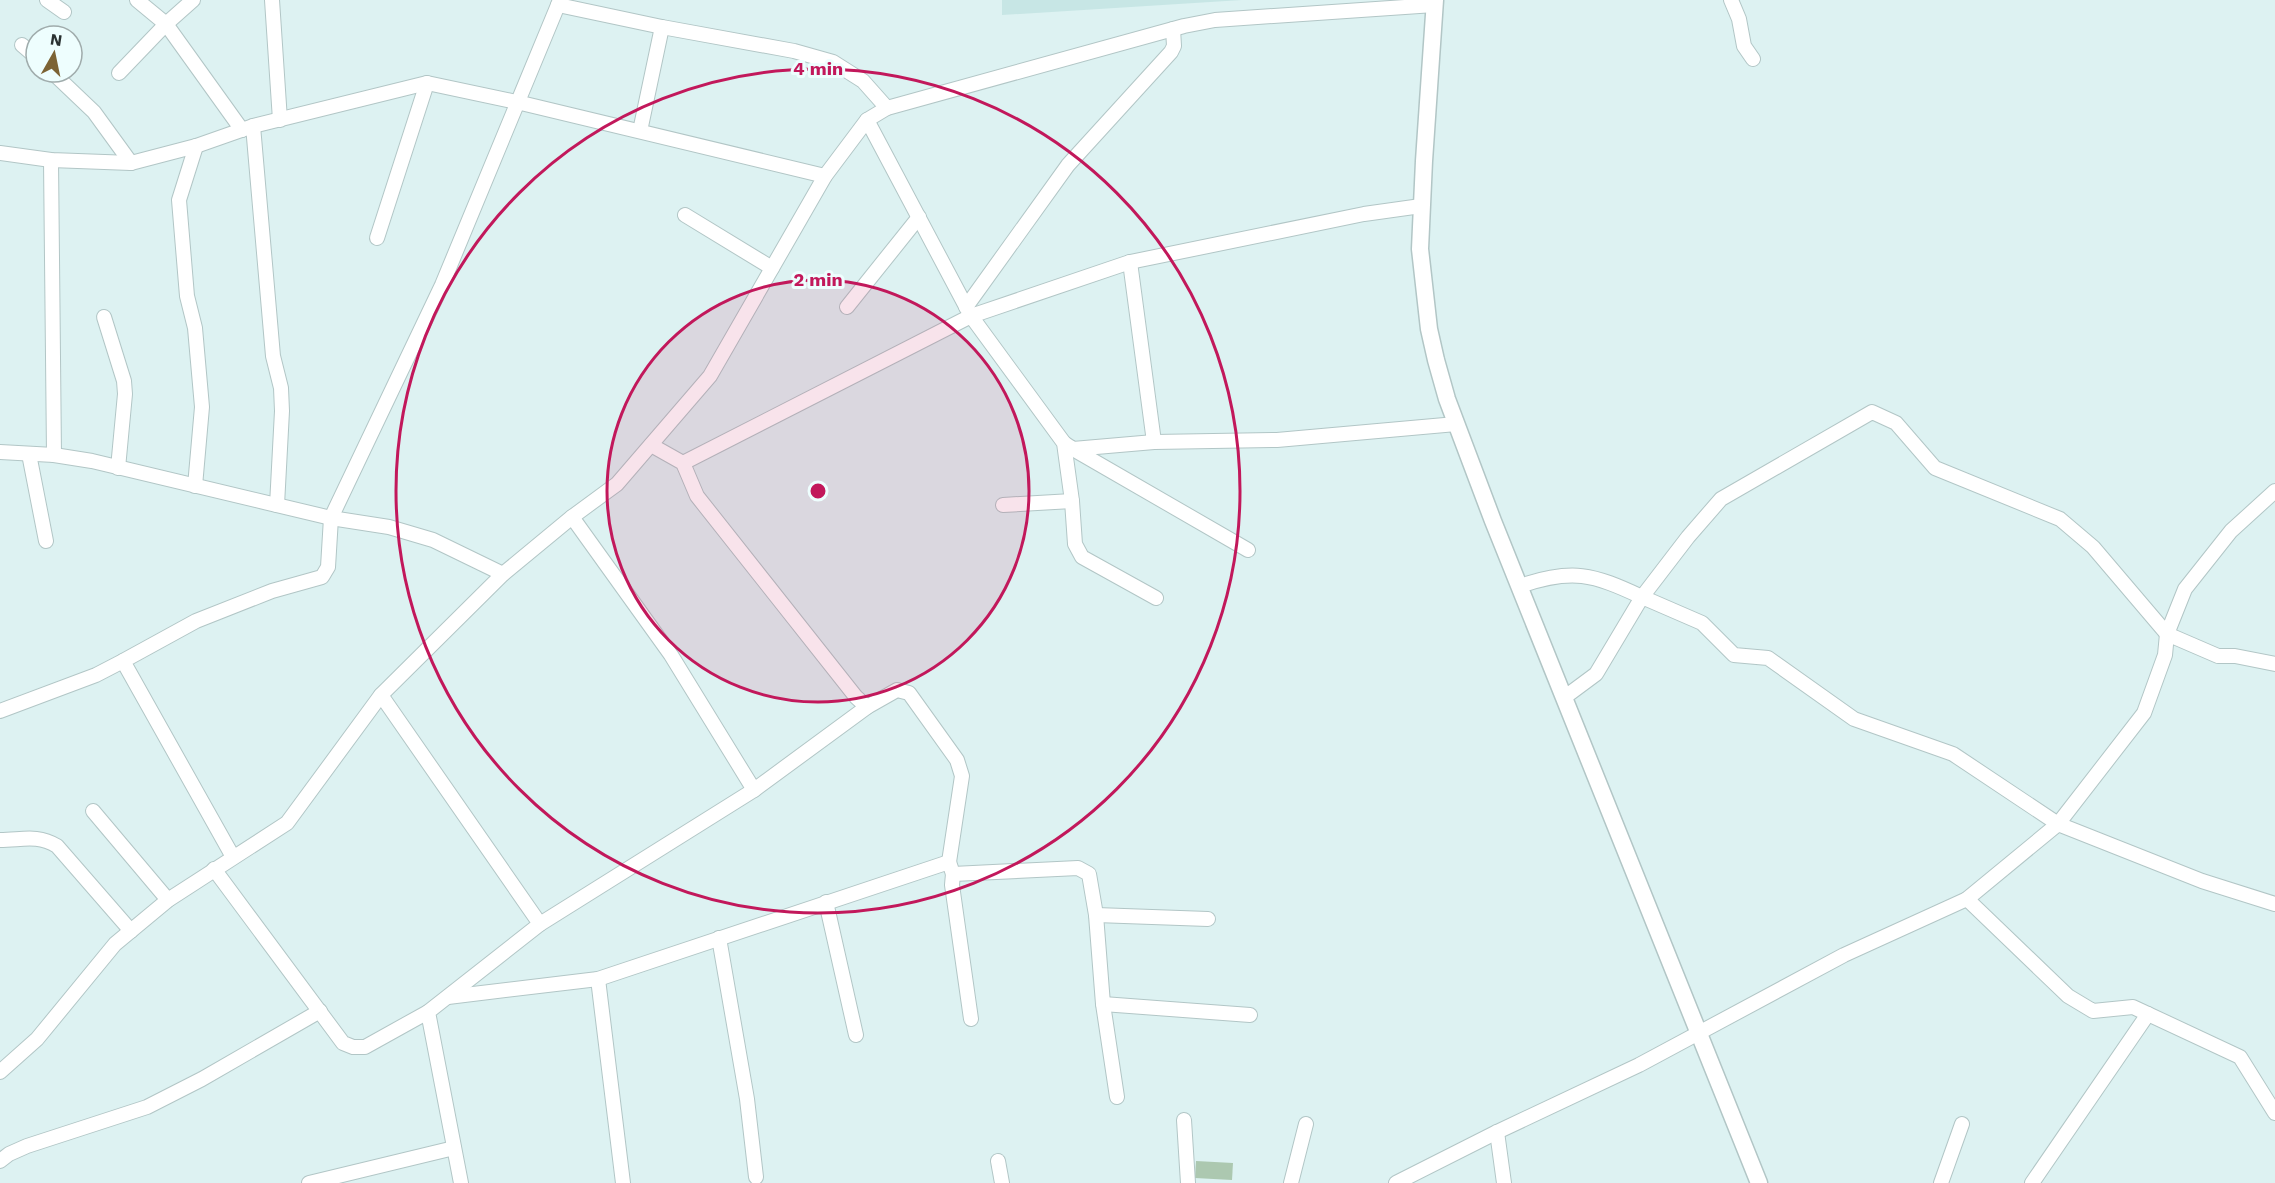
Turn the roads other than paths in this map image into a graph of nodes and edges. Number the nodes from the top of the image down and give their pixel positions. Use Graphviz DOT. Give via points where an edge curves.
graph roads {
  1 [pos="47,0"];
  2 [pos="137,0"];
  3 [pos="193,0"];
  4 [pos="272,0"];
  5 [pos="1731,0"];
  6 [pos="1435,2"];
  7 [pos="559,3"];
  8 [pos="64,12"];
  9 [pos="166,24"];
  10 [pos="662,27"];
  11 [pos="1173,29"];
  12 [pos="1753,59"];
  13 [pos="119,73"];
  14 [pos="64,84"];
  15 [pos="427,84"];
  16 [pos="518,102"];
  17 [pos="887,108"];
  18 [pos="280,120"];
  19 [pos="867,120"];
  20 [pos="248,128"];
  21 [pos="640,131"];
  22 [pos="196,146"];
  23 [pos="0,153"];
  24 [pos="51,160"];
  25 [pos="131,163"];
  26 [pos="825,176"];
  27 [pos="1421,206"];
  28 [pos="685,215"];
  29 [pos="919,217"];
  30 [pos="377,238"];
  31 [pos="1131,262"];
  32 [pos="772,268"];
  33 [pos="847,307"];
  34 [pos="969,312"];
  35 [pos="104,317"];
  36 [pos="1456,423"];
  37 [pos="1154,442"];
  38 [pos="651,445"];
  39 [pos="1069,446"];
  40 [pos="0,452"];
  41 [pos="29,454"];
  42 [pos="54,455"];
  43 [pos="683,464"];
  44 [pos="118,468"];
  45 [pos="195,486"];
  46 [pos="2275,491"];
  47 [pos="1072,501"];
  48 [pos="278,505"];
  49 [pos="1004,505"];
  50 [pos="572,517"];
  51 [pos="331,518"];
  52 [pos="46,541"];
  53 [pos="1248,550"];
  54 [pos="503,574"];
  55 [pos="1520,586"];
  56 [pos="1642,597"];
  57 [pos="1156,598"];
  58 [pos="2167,634"];
  59 [pos="123,661"];
  60 [pos="2275,664"];
  61 [pos="381,695"];
  62 [pos="1565,697"];
  63 [pos="867,707"];
  64 [pos="0,711"];
  65 [pos="754,790"];
  66 [pos="93,811"];
  67 [pos="2058,824"];
  68 [pos="0,840"];
  69 [pos="233,857"];
  70 [pos="951,868"];
  71 [pos="214,869"];
  72 [pos="1967,899"];
  73 [pos="168,900"];
  74 [pos="826,902"];
  75 [pos="2275,904"];
  76 [pos="1096,915"];
  77 [pos="1208,919"];
  78 [pos="540,924"];
  79 [pos="131,931"];
  80 [pos="719,938"];
  81 [pos="598,979"];
  82 [pos="448,997"];
  83 [pos="1103,1004"];
  84 [pos="320,1011"];
  85 [pos="428,1011"];
  86 [pos="2148,1014"];
  87 [pos="1250,1015"];
  88 [pos="971,1019"];
  89 [pos="1699,1033"];
  90 [pos="856,1035"];
  91 [pos="0,1072"];
  92 [pos="1117,1097"];
  93 [pos="2275,1113"];
  94 [pos="1184,1120"];
  95 [pos="1306,1124"];
  96 [pos="1962,1124"];
  97 [pos="1497,1132"];
  98 [pos="454,1148"];
  99 [pos="0,1161"];
  100 [pos="998,1161"];
  101 [pos="756,1177"];
  102 [pos="309,1183"];
  103 [pos="460,1183"];
  104 [pos="623,1183"];
  105 [pos="1002,1183"];
  106 [pos="1188,1183"];
  107 [pos="1291,1183"];
  108 [pos="1396,1183"];
  109 [pos="1504,1183"];
  110 [pos="1759,1183"];
  111 [pos="1941,1183"];
  112 [pos="2032,1183"];
  1 -- 8 [label="street"];
  2 -- 9 [label="street"];
  3 -- 9 [label="street"];
  4 -- 18 [label="street"];
  5 -- 12 [label="street" via="1744,46"];
  6 -- 11 [label="street" via="1215,20"];
  6 -- 27 [label="main road"];
  7 -- 10 [label="street"];
  7 -- 16 [label="street"];
  9 -- 13 [label="street"];
  9 -- 20 [label="street"];
  10 -- 17 [label="street" via="833,62 863,81"];
  10 -- 21 [label="street"];
  11 -- 17 [label="street"];
  11 -- 34 [label="street" via="1171,52 1068,165"];
  14 -- 25 [label="street" via="93,112"];
  15 -- 16 [label="street"];
  15 -- 18 [label="street"];
  15 -- 30 [label="street"];
  16 -- 21 [label="street"];
  16 -- 51 [label="street" via="442,285"];
  17 -- 19 [label="street"];
  18 -- 20 [label="street"];
  19 -- 26 [label="street"];
  19 -- 29 [label="street"];
  20 -- 22 [label="street"];
  20 -- 48 [label="street" via="273,356 281,388"];
  21 -- 26 [label="street"];
  22 -- 25 [label="street"];
  22 -- 45 [label="street" via="179,200 202,407"];
  23 -- 24 [label="street"];
  24 -- 25 [label="street"];
  24 -- 42 [label="street"];
  26 -- 32 [label="street"];
  27 -- 31 [label="street"];
  27 -- 36 [label="main road" via="1420,249 1429,329"];
  28 -- 32 [label="street"];
  29 -- 33 [label="street"];
  29 -- 34 [label="street"];
  31 -- 34 [label="street"];
  31 -- 37 [label="street"];
  32 -- 38 [label="street" via="711,376"];
  34 -- 39 [label="street"];
  34 -- 43 [label="street"];
  35 -- 44 [label="street" via="126,394"];
  36 -- 37 [label="street" via="1277,440"];
  36 -- 55 [label="main road"];
  37 -- 39 [label="street"];
  38 -- 43 [label="street"];
  38 -- 50 [label="street" via="617,484"];
  39 -- 47 [label="street"];
  39 -- 53 [label="street"];
  40 -- 41 [label="street"];
  41 -- 42 [label="street"];
  41 -- 52 [label="street"];
  42 -- 44 [label="street"];
  43 -- 63 [label="street" via="697,496"];
  44 -- 45 [label="street"];
  45 -- 48 [label="street"];
  46 -- 58 [label="street" via="2231,531 2185,589"];
  47 -- 49 [label="street"];
  47 -- 57 [label="street" via="1075,544 1082,557"];
  48 -- 51 [label="street"];
  50 -- 54 [label="street"];
  50 -- 65 [label="street" via="671,655"];
  51 -- 54 [label="street" via="389,527 433,540"];
  51 -- 59 [label="street" via="328,567 322,577 272,591 196,621"];
  54 -- 61 [label="street"];
  55 -- 56 [label="street" via="1549,576 1588,576"];
  55 -- 62 [label="main road"];
  56 -- 58 [label="street" via="1721,499 1872,412 1896,423 1935,468 2060,519 2093,547"];
  56 -- 62 [label="street" via="1596,674"];
  56 -- 67 [label="street" via="1702,623 1734,655 1768,658 1854,719 1953,754"];
  58 -- 60 [label="street" via="2218,656"];
  58 -- 67 [label="street" via="2165,655 2144,713"];
  59 -- 64 [label="street"];
  59 -- 69 [label="street"];
  61 -- 69 [label="street" via="287,823"];
  61 -- 78 [label="street"];
  62 -- 89 [label="main road"];
  63 -- 65 [label="street"];
  63 -- 70 [label="street" via="897,690 909,693 957,760 962,776"];
  65 -- 78 [label="street"];
  66 -- 73 [label="street"];
  67 -- 72 [label="street"];
  67 -- 75 [label="street"];
  68 -- 79 [label="street" via="36,837 57,846"];
  69 -- 71 [label="street"];
  70 -- 74 [label="street"];
  70 -- 76 [label="street" via="1078,868 1089,874"];
  70 -- 88 [label="street"];
  71 -- 73 [label="street"];
  71 -- 84 [label="street"];
  72 -- 86 [label="street" via="2068,996 2093,1011 2133,1007"];
  72 -- 89 [label="street" via="1844,955"];
  73 -- 79 [label="street"];
  74 -- 80 [label="street"];
  74 -- 90 [label="street"];
  76 -- 77 [label="street"];
  76 -- 83 [label="street"];
  78 -- 82 [label="street"];
  79 -- 91 [label="street" via="115,944 37,1039"];
  80 -- 81 [label="street"];
  80 -- 101 [label="street" via="747,1099"];
  81 -- 82 [label="street"];
  81 -- 104 [label="street"];
  82 -- 85 [label="street"];
  83 -- 87 [label="street"];
  83 -- 92 [label="street"];
  84 -- 85 [label="street" via="343,1043 359,1048 371,1045"];
  84 -- 99 [label="street" via="147,1107 27,1146"];
  85 -- 98 [label="street"];
  86 -- 93 [label="street" via="2240,1057"];
  86 -- 112 [label="street"];
  89 -- 97 [label="street"];
  89 -- 110 [label="main road"];
  94 -- 106 [label="street"];
  95 -- 107 [label="street"];
  96 -- 111 [label="street"];
  97 -- 108 [label="street"];
  97 -- 109 [label="street"];
  98 -- 102 [label="street"];
  98 -- 103 [label="street"];
  100 -- 105 [label="street"];
}
